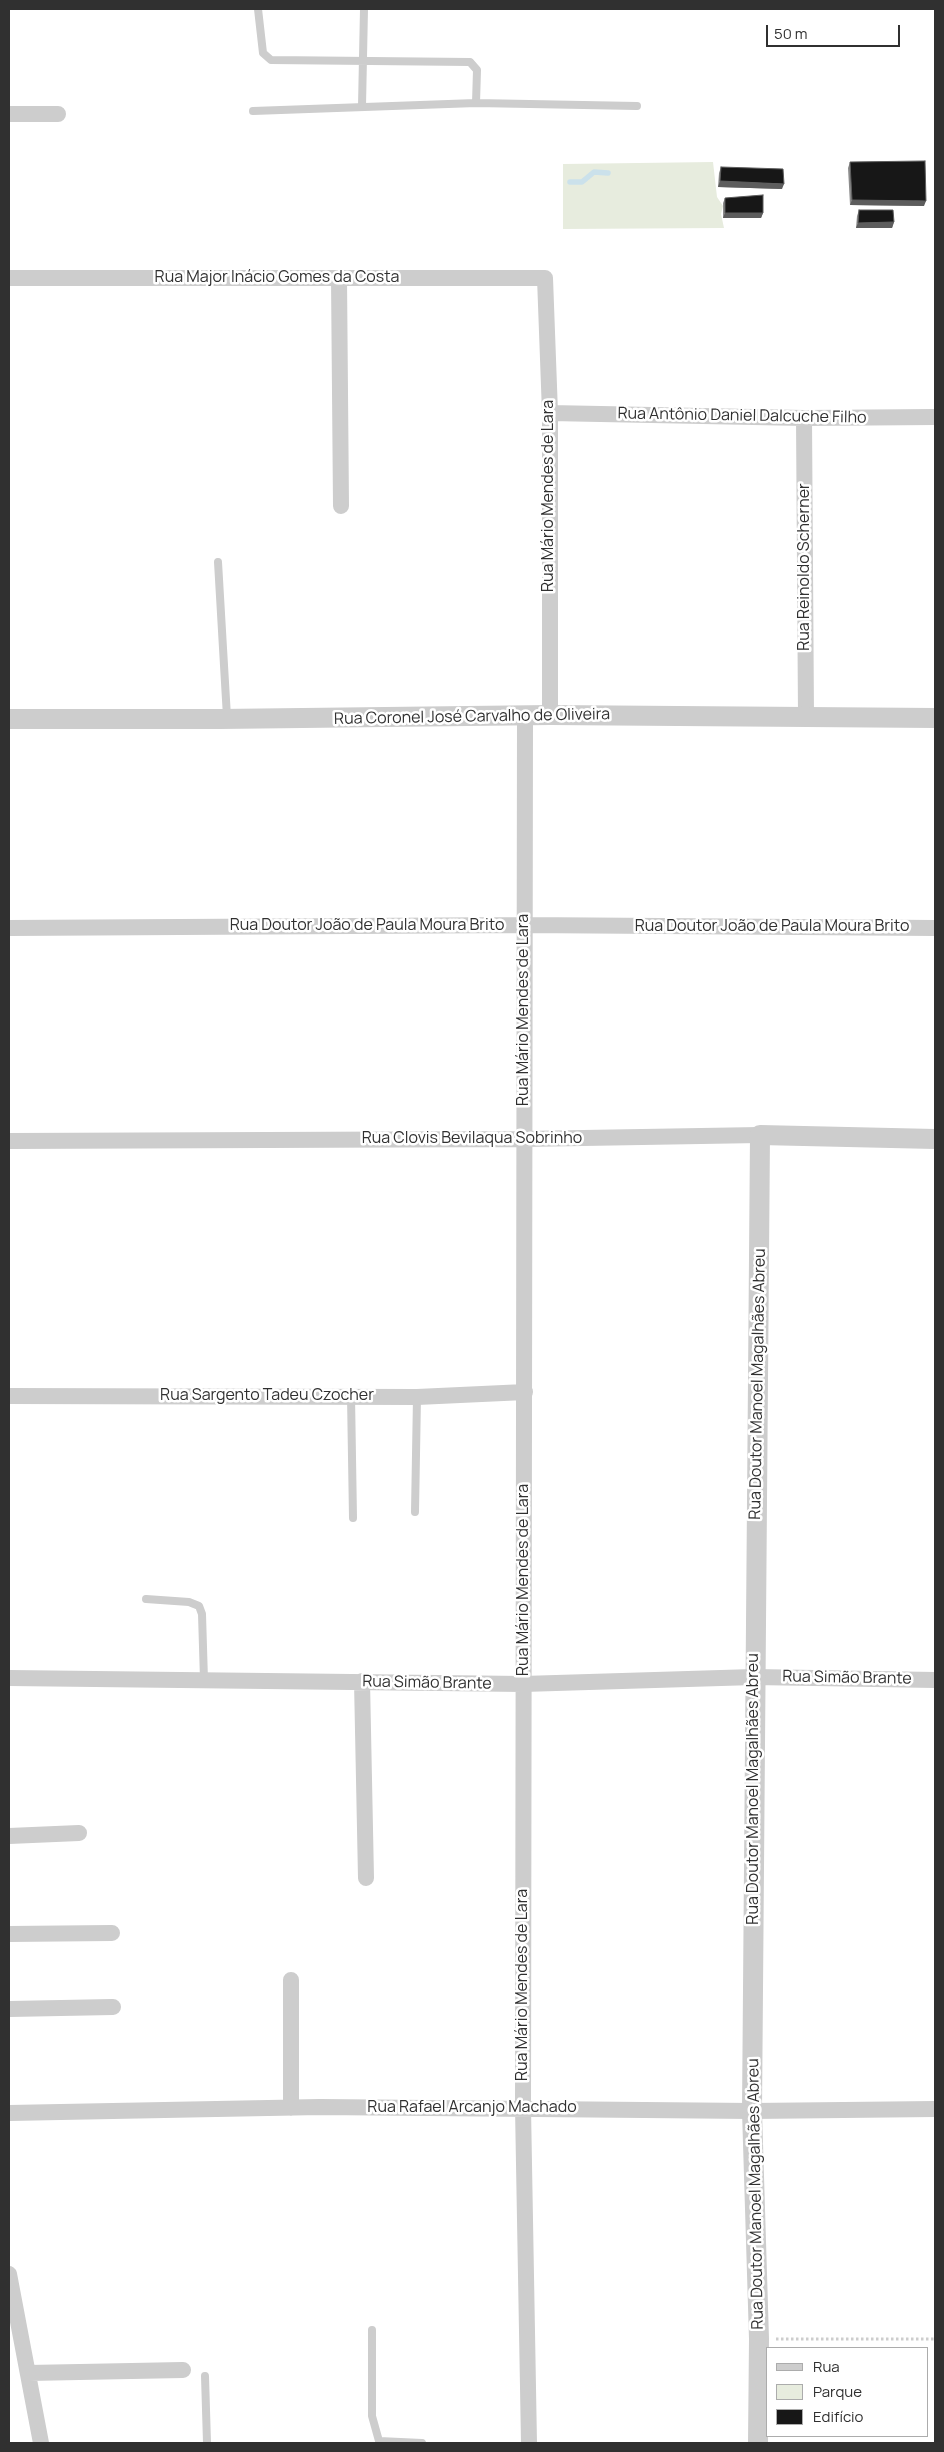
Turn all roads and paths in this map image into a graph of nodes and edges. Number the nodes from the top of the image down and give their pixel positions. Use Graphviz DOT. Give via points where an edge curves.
graph roads {
  1 [pos="258,9"];
  2 [pos="364,9"];
  3 [pos="363,62"];
  4 [pos="476,103"];
  5 [pos="362,106"];
  6 [pos="638,106"];
  7 [pos="253,111"];
  8 [pos="9,114"];
  9 [pos="58,114"];
  10 [pos="9,278"];
  11 [pos="339,278"];
  12 [pos="545,278"];
  13 [pos="550,413"];
  14 [pos="935,417"];
  15 [pos="804,418"];
  16 [pos="341,506"];
  17 [pos="218,562"];
  18 [pos="550,715"];
  19 [pos="525,716"];
  20 [pos="806,716"];
  21 [pos="935,718"];
  22 [pos="9,719"];
  23 [pos="227,719"];
  24 [pos="523,926"];
  25 [pos="9,928"];
  26 [pos="935,928"];
  27 [pos="760,1135"];
  28 [pos="524,1139"];
  29 [pos="935,1139"];
  30 [pos="9,1141"];
  31 [pos="525,1392"];
  32 [pos="9,1396"];
  33 [pos="351,1396"];
  34 [pos="417,1396"];
  35 [pos="415,1512"];
  36 [pos="353,1518"];
  37 [pos="146,1599"];
  38 [pos="754,1677"];
  39 [pos="9,1678"];
  40 [pos="204,1680"];
  41 [pos="935,1680"];
  42 [pos="362,1681"];
  43 [pos="523,1684"];
  44 [pos="79,1833"];
  45 [pos="9,1836"];
  46 [pos="366,1878"];
  47 [pos="112,1933"];
  48 [pos="9,1934"];
  49 [pos="291,1980"];
  50 [pos="113,2007"];
  51 [pos="9,2009"];
  52 [pos="291,2108"];
  53 [pos="523,2108"];
  54 [pos="935,2109"];
  55 [pos="752,2110"];
  56 [pos="9,2113"];
  57 [pos="9,2274"];
  58 [pos="372,2330"];
  59 [pos="759,2339"];
  60 [pos="935,2339"];
  61 [pos="183,2370"];
  62 [pos="28,2372"];
  63 [pos="205,2376"];
  64 [pos="378,2442"];
  65 [pos="41,2443"];
  66 [pos="207,2443"];
  67 [pos="422,2443"];
  68 [pos="529,2443"];
  69 [pos="758,2443"];
  1 -- 3 [label="lane" via="263,53 271,60"];
  2 -- 3 [label="lane"];
  3 -- 4 [label="lane" via="470,62 477,70"];
  3 -- 5 [label="lane"];
  4 -- 5 [label="lane"];
  4 -- 6 [label="lane"];
  5 -- 7 [label="lane"];
  8 -- 9 [label="street"];
  10 -- 11 [label="street, Rua Major Inácio Gomes da Costa"];
  11 -- 12 [label="street, Rua Major Inácio Gomes da Costa"];
  11 -- 16 [label="street"];
  12 -- 13 [label="street, Rua Mário Mendes de Lara"];
  13 -- 15 [label="street, Rua Antônio Daniel Dalcuche Filho"];
  13 -- 18 [label="street, Rua Mário Mendes de Lara"];
  14 -- 15 [label="street, Rua Antônio Daniel Dalcuche Filho"];
  15 -- 20 [label="street, Rua Reinoldo Scherner"];
  17 -- 23 [label="lane"];
  18 -- 19 [label="street, Rua Coronel José Carvalho de Oliveira"];
  18 -- 20 [label="street, Rua Coronel José Carvalho de Oliveira"];
  19 -- 23 [label="street, Rua Coronel José Carvalho de Oliveira"];
  19 -- 24 [label="street, Rua Mário Mendes de Lara"];
  20 -- 21 [label="street, Rua Coronel José Carvalho de Oliveira"];
  22 -- 23 [label="street, Rua Coronel José Carvalho de Oliveira"];
  24 -- 25 [label="street, Rua Doutor João de Paula Moura Brito"];
  24 -- 26 [label="street, Rua Doutor João de Paula Moura Brito"];
  24 -- 28 [label="street, Rua Mário Mendes de Lara"];
  27 -- 28 [label="street, Rua Clovis Bevilaqua Sobrinho"];
  27 -- 29 [label="street, Rua Clovis Bevilaqua Sobrinho"];
  27 -- 38 [label="street, Rua Doutor Manoel Magalhães Abreu"];
  28 -- 30 [label="street, Rua Clovis Bevilaqua Sobrinho"];
  28 -- 31 [label="street, Rua Mário Mendes de Lara"];
  31 -- 34 [label="street, Rua Sargento Tadeu Czocher"];
  31 -- 43 [label="street, Rua Mário Mendes de Lara"];
  32 -- 33 [label="street, Rua Sargento Tadeu Czocher"];
  33 -- 34 [label="street, Rua Sargento Tadeu Czocher"];
  33 -- 36 [label="lane"];
  34 -- 35 [label="lane"];
  37 -- 40 [label="lane" via="189,1602 199,1606"];
  38 -- 41 [label="street, Rua Simão Brante"];
  38 -- 43 [label="street, Rua Simão Brante"];
  38 -- 55 [label="street, Rua Doutor Manoel Magalhães Abreu"];
  39 -- 40 [label="street, Rua Simão Brante"];
  40 -- 42 [label="street, Rua Simão Brante"];
  42 -- 43 [label="street, Rua Simão Brante"];
  42 -- 46 [label="street"];
  43 -- 53 [label="street, Rua Mário Mendes de Lara"];
  44 -- 45 [label="street"];
  47 -- 48 [label="street"];
  49 -- 52 [label="street"];
  50 -- 51 [label="street"];
  52 -- 53 [label="street, Rua Rafael Arcanjo Machado"];
  52 -- 56 [label="street, Rua Rafael Arcanjo Machado"];
  53 -- 55 [label="street, Rua Rafael Arcanjo Machado"];
  53 -- 68 [label="street, Rua Mário Mendes de Lara"];
  54 -- 55 [label="street, Rua Rafael Arcanjo Machado"];
  55 -- 59 [label="street, Rua Doutor Manoel Magalhães Abreu"];
  57 -- 62 [label="street"];
  58 -- 64 [label="lane" via="372,2416"];
  59 -- 60 [label="path"];
  59 -- 69 [label="street, Rua Doutor Manoel Magalhães Abreu"];
  61 -- 62 [label="street"];
  62 -- 65 [label="street"];
  63 -- 66 [label="lane"];
  64 -- 67 [label="lane"];
}
